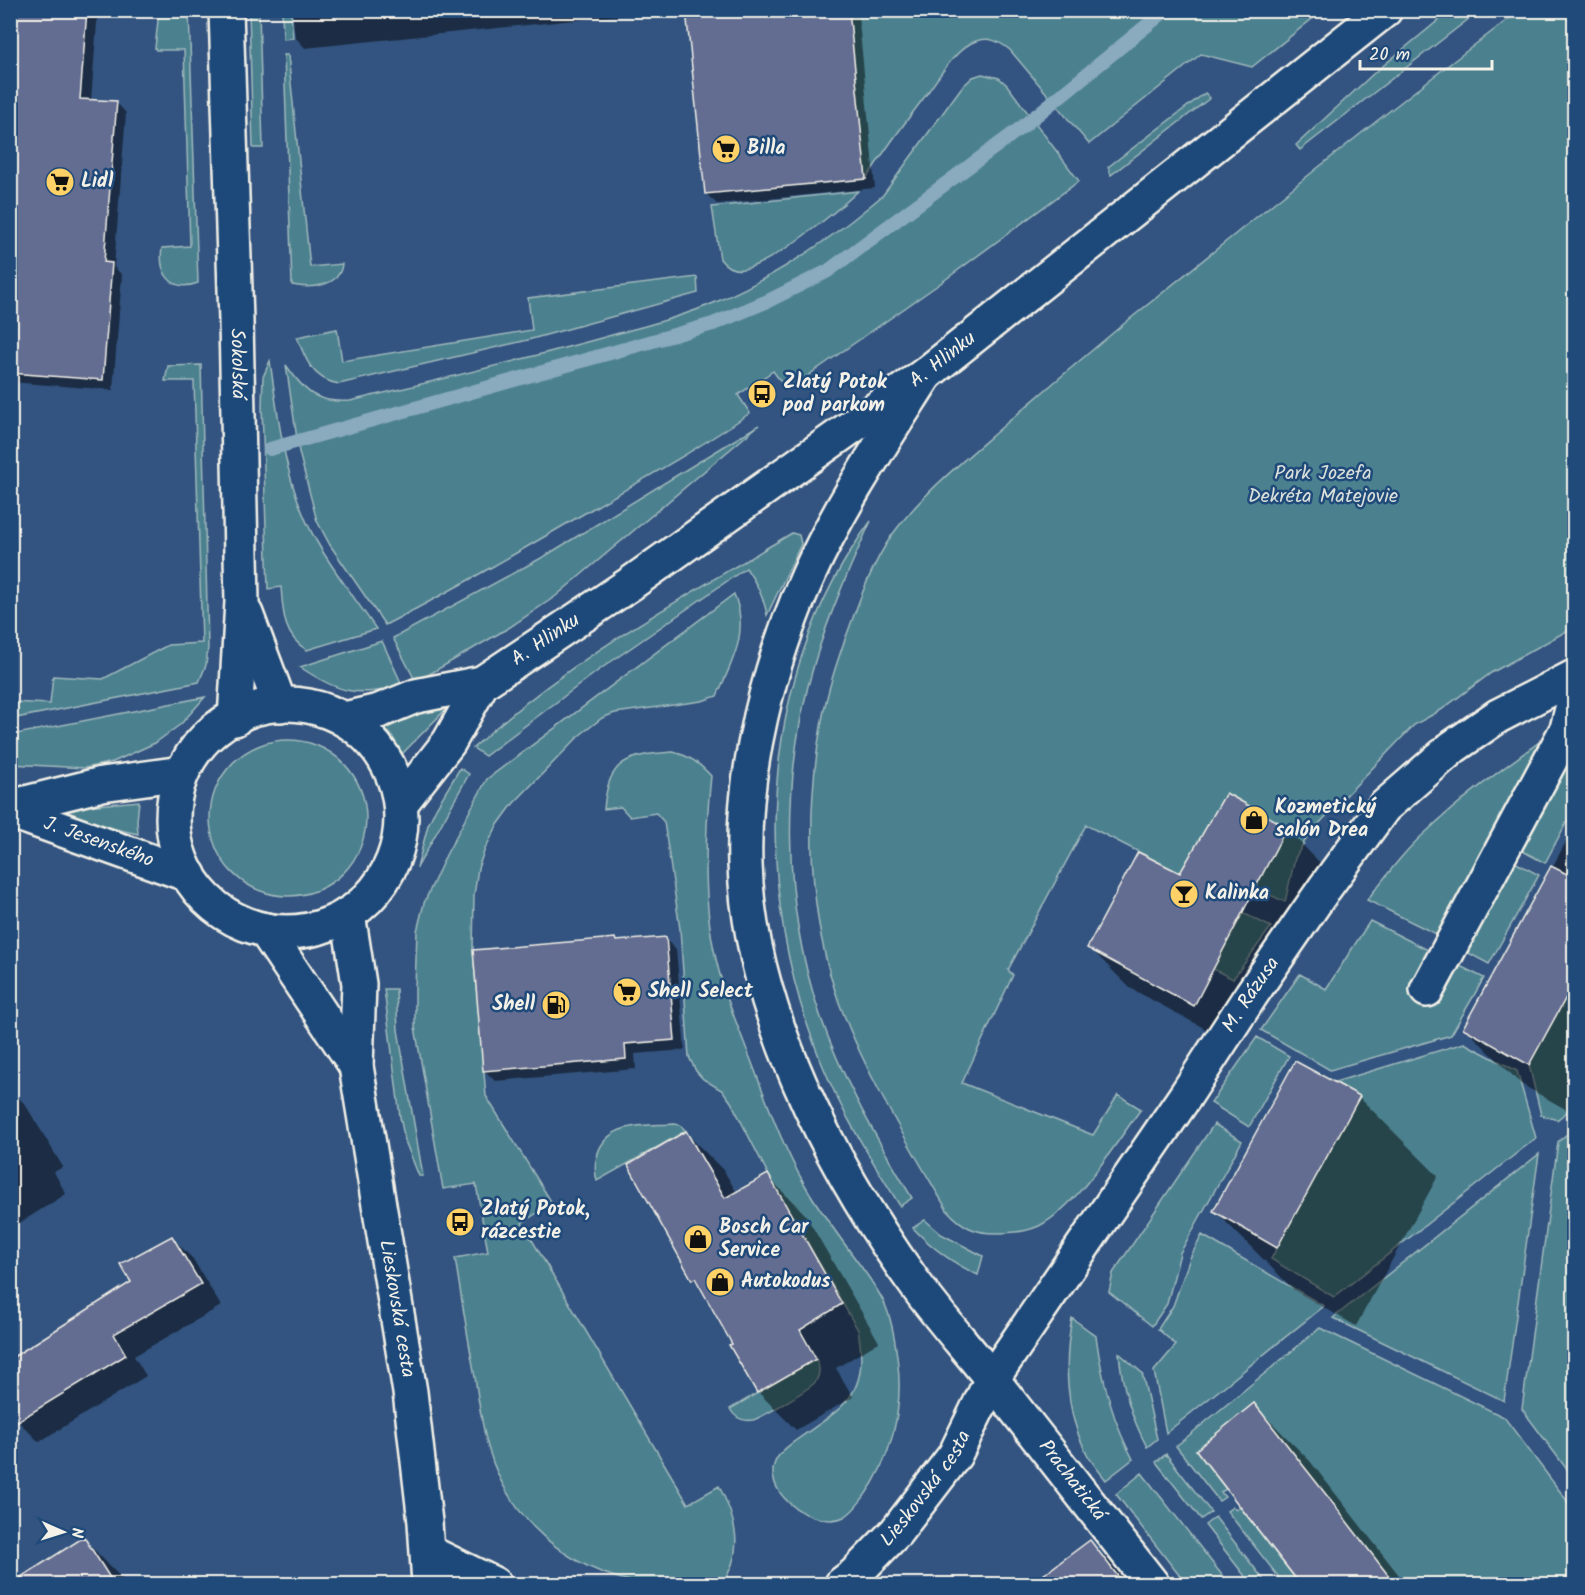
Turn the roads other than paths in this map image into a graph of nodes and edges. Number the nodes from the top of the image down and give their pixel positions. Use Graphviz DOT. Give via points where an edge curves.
graph roads {
  1 [pos="226,10"];
  2 [pos="1385,10"];
  3 [pos="926,374"];
  4 [pos="242,602"];
  5 [pos="1575,677"];
  6 [pos="483,683"];
  7 [pos="1575,700"];
  8 [pos="280,705"];
  9 [pos="235,718"];
  10 [pos="344,719"];
  11 [pos="182,774"];
  12 [pos="401,803"];
  13 [pos="10,807"];
  14 [pos="10,811"];
  15 [pos="189,875"];
  16 [pos="348,914"];
  17 [pos="265,930"];
  18 [pos="1427,990"];
  19 [pos="356,1066"];
  20 [pos="992,1379"];
  21 [pos="428,1552"];
  22 [pos="429,1584"];
  23 [pos="494,1584"];
  24 [pos="842,1584"];
  25 [pos="1152,1584"];
  1 -- 4 [label="street, Sokolská"];
  2 -- 3 [label="street, A. Hlinku"];
  3 -- 6 [label="street, A. Hlinku"];
  3 -- 20 [label="street, Prachatická" via="855,485 796,606 775,668 751,766 744,833 746,885 756,949 776,1021 822,1131 844,1175 915,1283"];
  4 -- 8 [label="street"];
  4 -- 9 [label="street, Sokolská"];
  5 -- 20 [label="street, M. Rázusa" via="1498,716 1453,747 1384,807 1251,994"];
  6 -- 10 [label="street" via="416,696 379,711"];
  6 -- 12 [label="street" via="449,742"];
  7 -- 18 [label="street" via="1567,729"];
  8 -- 9 [label="street"];
  8 -- 10 [label="street" via="326,711"];
  9 -- 11 [label="street" via="199,747"];
  10 -- 12 [label="street" via="378,747 395,779"];
  11 -- 13 [label="street, J. Jesenského" via="102,784"];
  11 -- 15 [label="street" via="172,795 170,822 175,849"];
  12 -- 16 [label="street" via="401,836 388,869"];
  14 -- 15 [label="street, J. Jesenského"];
  15 -- 17 [label="street" via="220,909"];
  16 -- 17 [label="street" via="333,923 302,931"];
  16 -- 19 [label="street, Lieskovská cesta" via="358,984"];
  17 -- 19 [label="street, Lieskovská cesta"];
  19 -- 21 [label="street, Lieskovská cesta" via="410,1392"];
  20 -- 24 [label="street, Lieskovská cesta" via="955,1455 896,1532"];
  20 -- 25 [label="street, Prachatická"];
  21 -- 22 [label="street, Lieskovská cesta"];
  21 -- 23 [label="street"];
}
